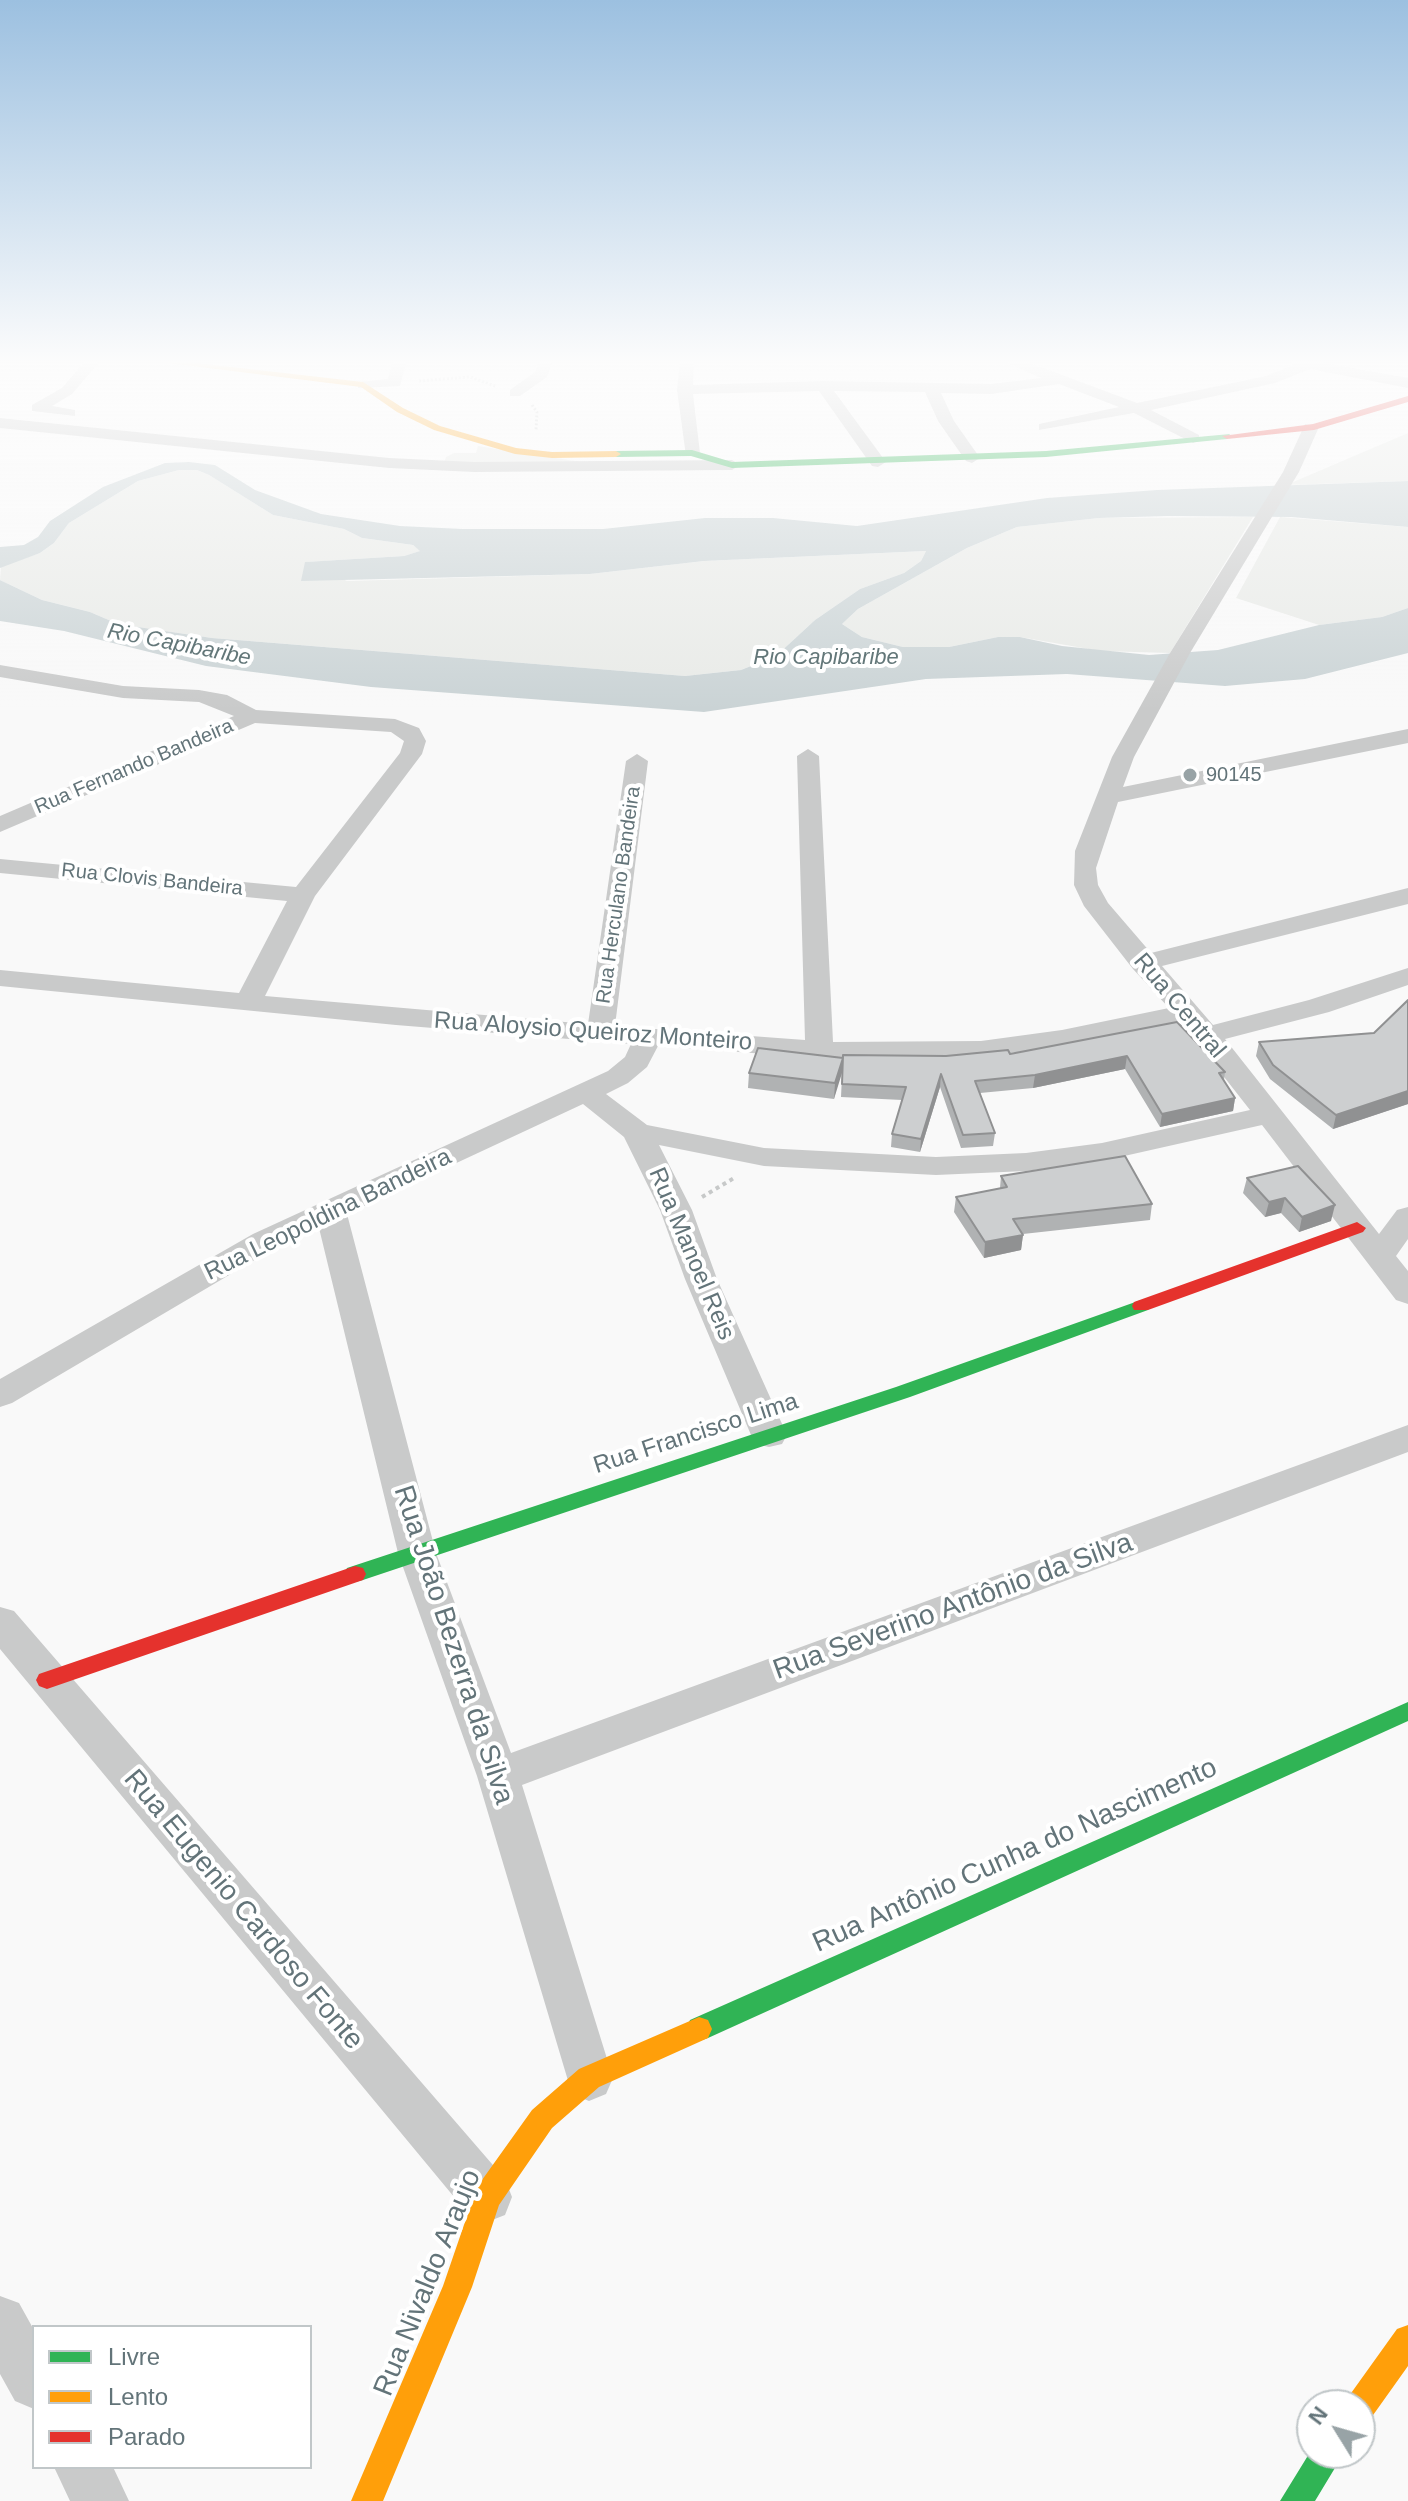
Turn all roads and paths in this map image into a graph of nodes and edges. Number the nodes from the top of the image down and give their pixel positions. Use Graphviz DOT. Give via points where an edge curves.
graph roads {
  1 [pos="1288,477"];
  2 [pos="0,671"];
  3 [pos="252,716"];
  4 [pos="1408,736"];
  5 [pos="808,756"];
  6 [pos="1123,757"];
  7 [pos="637,761"];
  8 [pos="1194,777"];
  9 [pos="1106,797"];
  10 [pos="0,825"];
  11 [pos="0,866"];
  12 [pos="303,895"];
  13 [pos="1408,896"];
  14 [pos="1142,963"];
  15 [pos="1408,976"];
  16 [pos="0,978"];
  17 [pos="249,1000"];
  18 [pos="1185,1013"];
  19 [pos="601,1030"];
  20 [pos="649,1035"];
  21 [pos="1207,1035"];
  22 [pos="819,1050"];
  23 [pos="588,1094"];
  24 [pos="1266,1115"];
  25 [pos="637,1132"];
  26 [pos="764,1157"];
  27 [pos="330,1209"];
  28 [pos="676,1210"];
  29 [pos="1408,1217"];
  30 [pos="1357,1228"];
  31 [pos="1380,1255"];
  32 [pos="1408,1293"];
  33 [pos="0,1395"];
  34 [pos="769,1435"];
  35 [pos="1408,1438"];
  36 [pos="417,1553"];
  37 [pos="0,1622"];
  38 [pos="47,1680"];
  39 [pos="1408,1711"];
  40 [pos="498,1776"];
  41 [pos="645,2052"];
  42 [pos="589,2078"];
  43 [pos="487,2197"];
  44 [pos="0,2322"];
  45 [pos="1408,2340"];
  46 [pos="32,2378"];
  47 [pos="1373,2389"];
  48 [pos="83,2469"];
  49 [pos="1317,2469"];
  50 [pos="101,2501"];
  51 [pos="367,2501"];
  52 [pos="1296,2501"];
  1 -- 6 [label="street, Rua Central"];
  2 -- 3 [label="street, Rua Fernando Bandeira" via="123,692 199,696"];
  3 -- 10 [label="street, Rua Fernando Bandeira"];
  3 -- 12 [label="street" via="395,726 415,741 411,754"];
  4 -- 8 [label="street"];
  5 -- 22 [label="street"];
  6 -- 8 [label="street"];
  6 -- 9 [label="street, Rua Central"];
  7 -- 19 [label="street, Rua Herculano Bandeira"];
  8 -- 9 [label="street"];
  9 -- 14 [label="street, Rua Central" via="1087,851 1086,885"];
  11 -- 12 [label="street, Rua Clovis Bandeira"];
  12 -- 17 [label="street"];
  13 -- 14 [label="street"];
  14 -- 18 [label="street, Rua Central"];
  15 -- 21 [label="street"];
  16 -- 17 [label="street, Rua Aloysio Queiroz Monteiro"];
  17 -- 19 [label="street, Rua Aloysio Queiroz Monteiro" via="396,1017"];
  18 -- 21 [label="street, Rua Central"];
  18 -- 22 [label="street, Rua Aloysio Queiroz Monteiro" via="981,1049"];
  19 -- 20 [label="street, Rua Aloysio Queiroz Monteiro"];
  20 -- 22 [label="street, Rua Aloysio Queiroz Monteiro"];
  20 -- 23 [label="street, Rua Leopoldina Bandeira" via="637,1061"];
  21 -- 24 [label="street, Rua Central"];
  23 -- 25 [label="street, Rua Manoel Reis"];
  23 -- 27 [label="street, Rua Leopoldina Bandeira"];
  24 -- 26 [label="street" via="1102,1152 1026,1162 936,1166"];
  24 -- 30 [label="street, Rua Central"];
  25 -- 26 [label="street"];
  25 -- 28 [label="street, Rua Manoel Reis"];
  26 -- 28 [label="path"];
  27 -- 33 [label="street, Rua Leopoldina Bandeira" via="161,1299"];
  27 -- 36 [label="street, Rua João Bezerra da Silva"];
  28 -- 34 [label="street, Rua Manoel Reis"];
  29 -- 31 [label="street"];
  30 -- 31 [label="street, Rua Central"];
  30 -- 34 [label="main road, Rua Francisco Lima"];
  31 -- 32 [label="street, Rua Central"];
  34 -- 36 [label="main road, Rua Francisco Lima"];
  35 -- 40 [label="street, Rua Severino Antônio da Silva"];
  36 -- 38 [label="main road, Rua Francisco Lima"];
  36 -- 40 [label="street, Rua João Bezerra da Silva"];
  37 -- 38 [label="street, Rua Eugenio Cardoso Fonte"];
  38 -- 43 [label="street, Rua Eugenio Cardoso Fonte"];
  39 -- 41 [label="main road, Rua Antônio Cunha do Nascimento"];
  40 -- 42 [label="street, Rua João Bezerra da Silva"];
  41 -- 42 [label="main road, Rua Nivaldo Araujo"];
  42 -- 43 [label="main road, Rua Nivaldo Araujo" via="542,2119"];
  43 -- 51 [label="main road, Rua Nivaldo Araujo" via="457,2287"];
  44 -- 46 [label="street"];
  45 -- 47 [label="main road"];
  48 -- 50 [label="street"];
  49 -- 52 [label="main road"];
}
